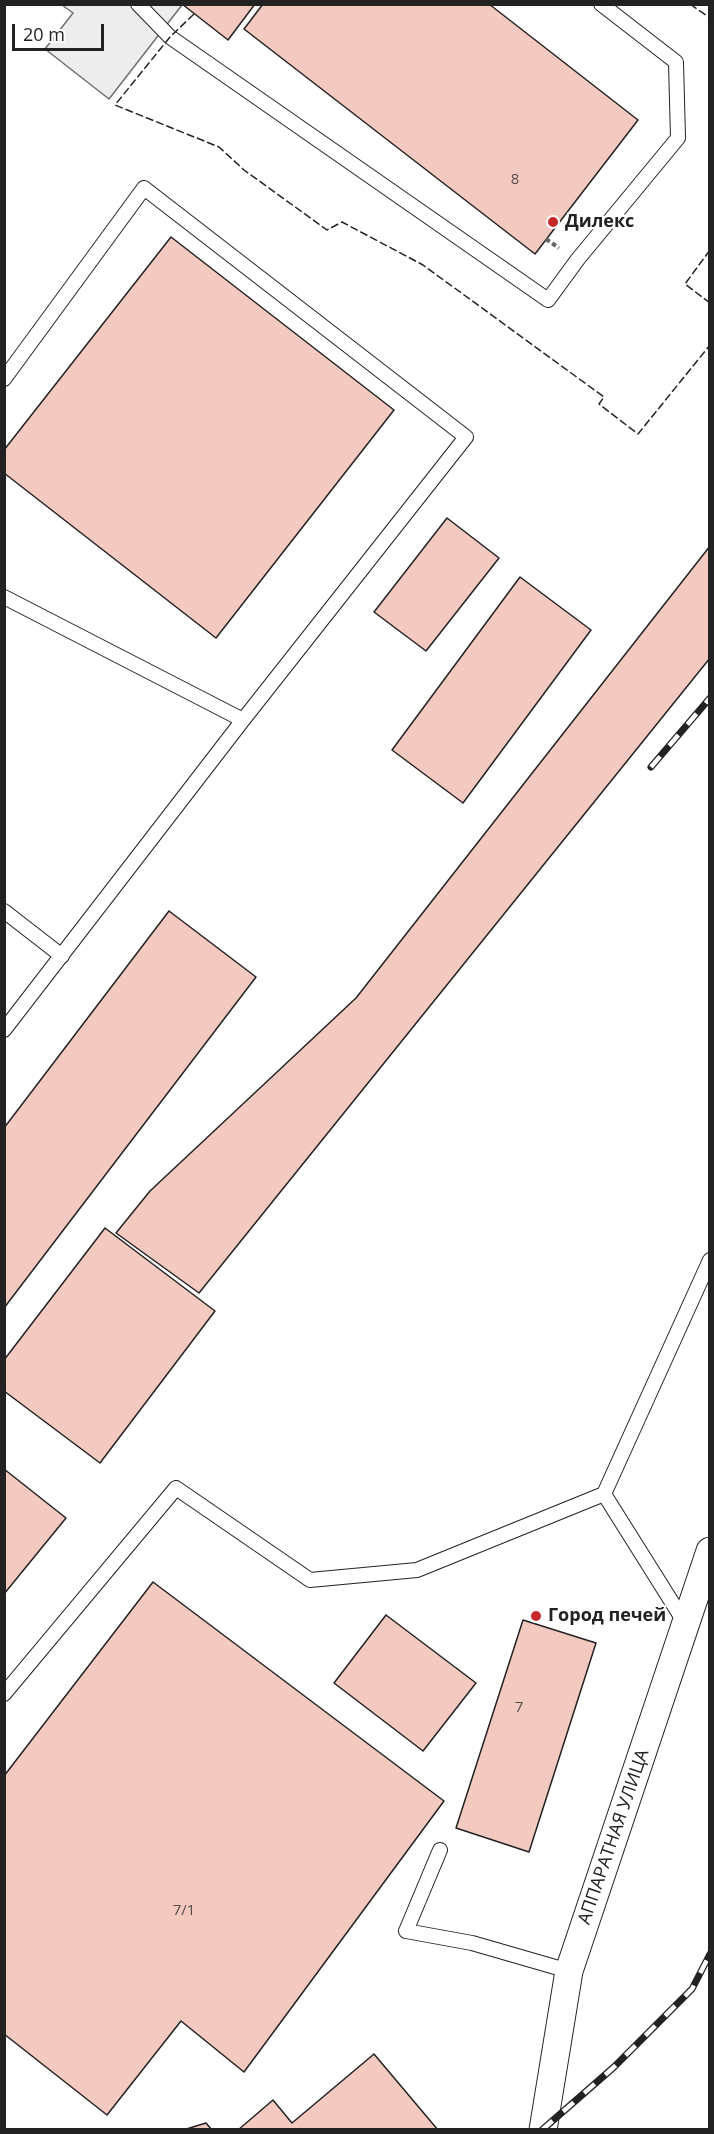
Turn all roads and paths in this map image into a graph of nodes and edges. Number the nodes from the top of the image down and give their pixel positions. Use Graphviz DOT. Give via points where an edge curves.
graph roads {
  1 [pos="138,4"];
  2 [pos="602,4"];
  3 [pos="4,379"];
  4 [pos="4,597"];
  5 [pos="243,720"];
  6 [pos="4,911"];
  7 [pos="62,956"];
  8 [pos="4,1030"];
  9 [pos="710,1260"];
  10 [pos="604,1494"];
  11 [pos="710,1551"];
  12 [pos="686,1623"];
  13 [pos="4,1694"];
  14 [pos="440,1850"];
  15 [pos="569,1971"];
  16 [pos="543,2130"];
  1 -- 2 [label="lane" via="170,37 548,300 678,138 676,62"];
  3 -- 5 [label="lane" via="144,188 466,437"];
  4 -- 5 [label="lane"];
  5 -- 7 [label="lane"];
  6 -- 7 [label="lane"];
  7 -- 8 [label="lane"];
  9 -- 10 [label="lane"];
  10 -- 12 [label="lane"];
  10 -- 13 [label="lane" via="417,1570 310,1580 176,1488"];
  11 -- 12 [label="street, АППАРАТНАЯ УЛИЦА"];
  12 -- 15 [label="street, АППАРАТНАЯ УЛИЦА"];
  14 -- 15 [label="lane" via="406,1931 472,1943"];
  15 -- 16 [label="street, АППАРАТНАЯ УЛИЦА"];
}
